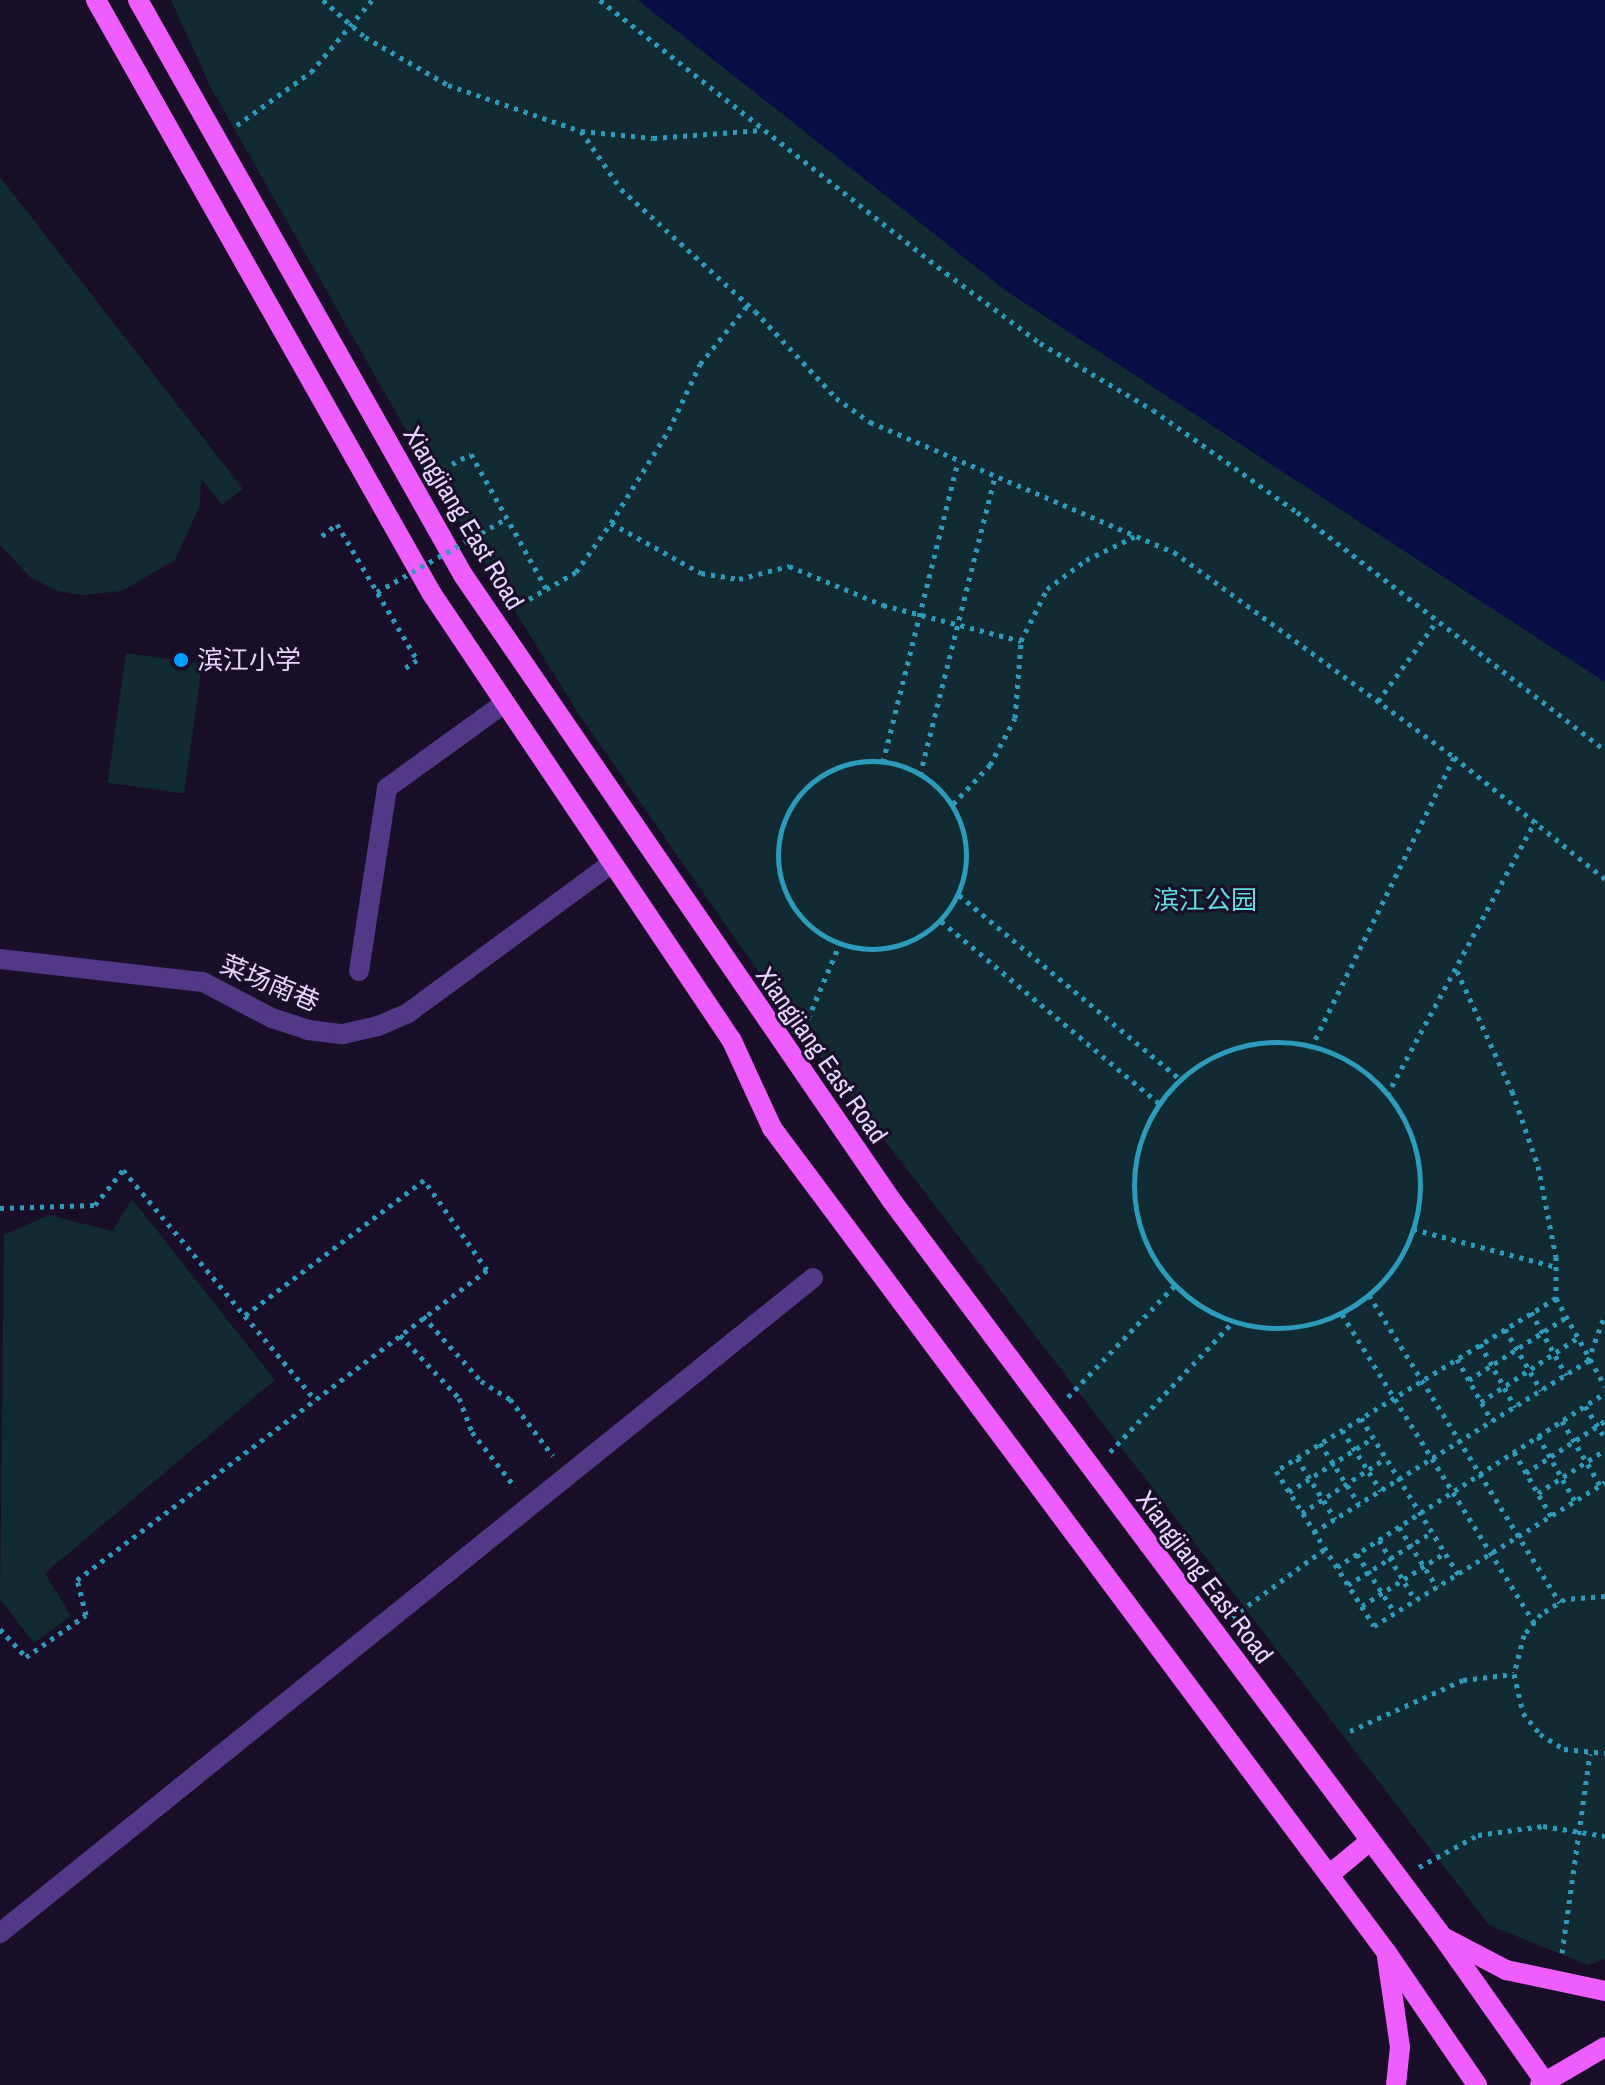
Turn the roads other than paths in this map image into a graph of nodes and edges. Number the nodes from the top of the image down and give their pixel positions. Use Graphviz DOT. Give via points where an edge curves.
graph roads {
  1 [pos="96,0"];
  2 [pos="138,0"];
  3 [pos="505,703"];
  4 [pos="612,863"];
  5 [pos="0,959"];
  6 [pos="359,971"];
  7 [pos="813,1278"];
  8 [pos="1370,1841"];
  9 [pos="1329,1875"];
  10 [pos="0,1933"];
  11 [pos="1442,1936"];
  12 [pos="1387,1953"];
  13 [pos="1605,1991"];
  14 [pos="1605,2047"];
  15 [pos="1544,2084"];
  16 [pos="1396,2085"];
  17 [pos="1477,2085"];
  1 -- 3 [label="main road" via="432,594"];
  2 -- 8 [label="main road, Xiangjiang East Road" via="463,575 791,1058"];
  3 -- 4 [label="main road"];
  3 -- 6 [label="street" via="387,788"];
  4 -- 5 [label="street, 菜场南巷" via="408,1013 343,1034 272,1018 203,982"];
  4 -- 9 [label="main road" via="732,1041 772,1128"];
  7 -- 10 [label="street"];
  8 -- 9 [label="main road"];
  8 -- 11 [label="main road, Xiangjiang East Road"];
  9 -- 12 [label="main road"];
  11 -- 13 [label="main road" via="1506,1970"];
  11 -- 15 [label="main road, Xiangjiang East Road"];
  12 -- 16 [label="main road" via="1400,2047"];
  12 -- 17 [label="main road"];
  14 -- 15 [label="main road"];
}
